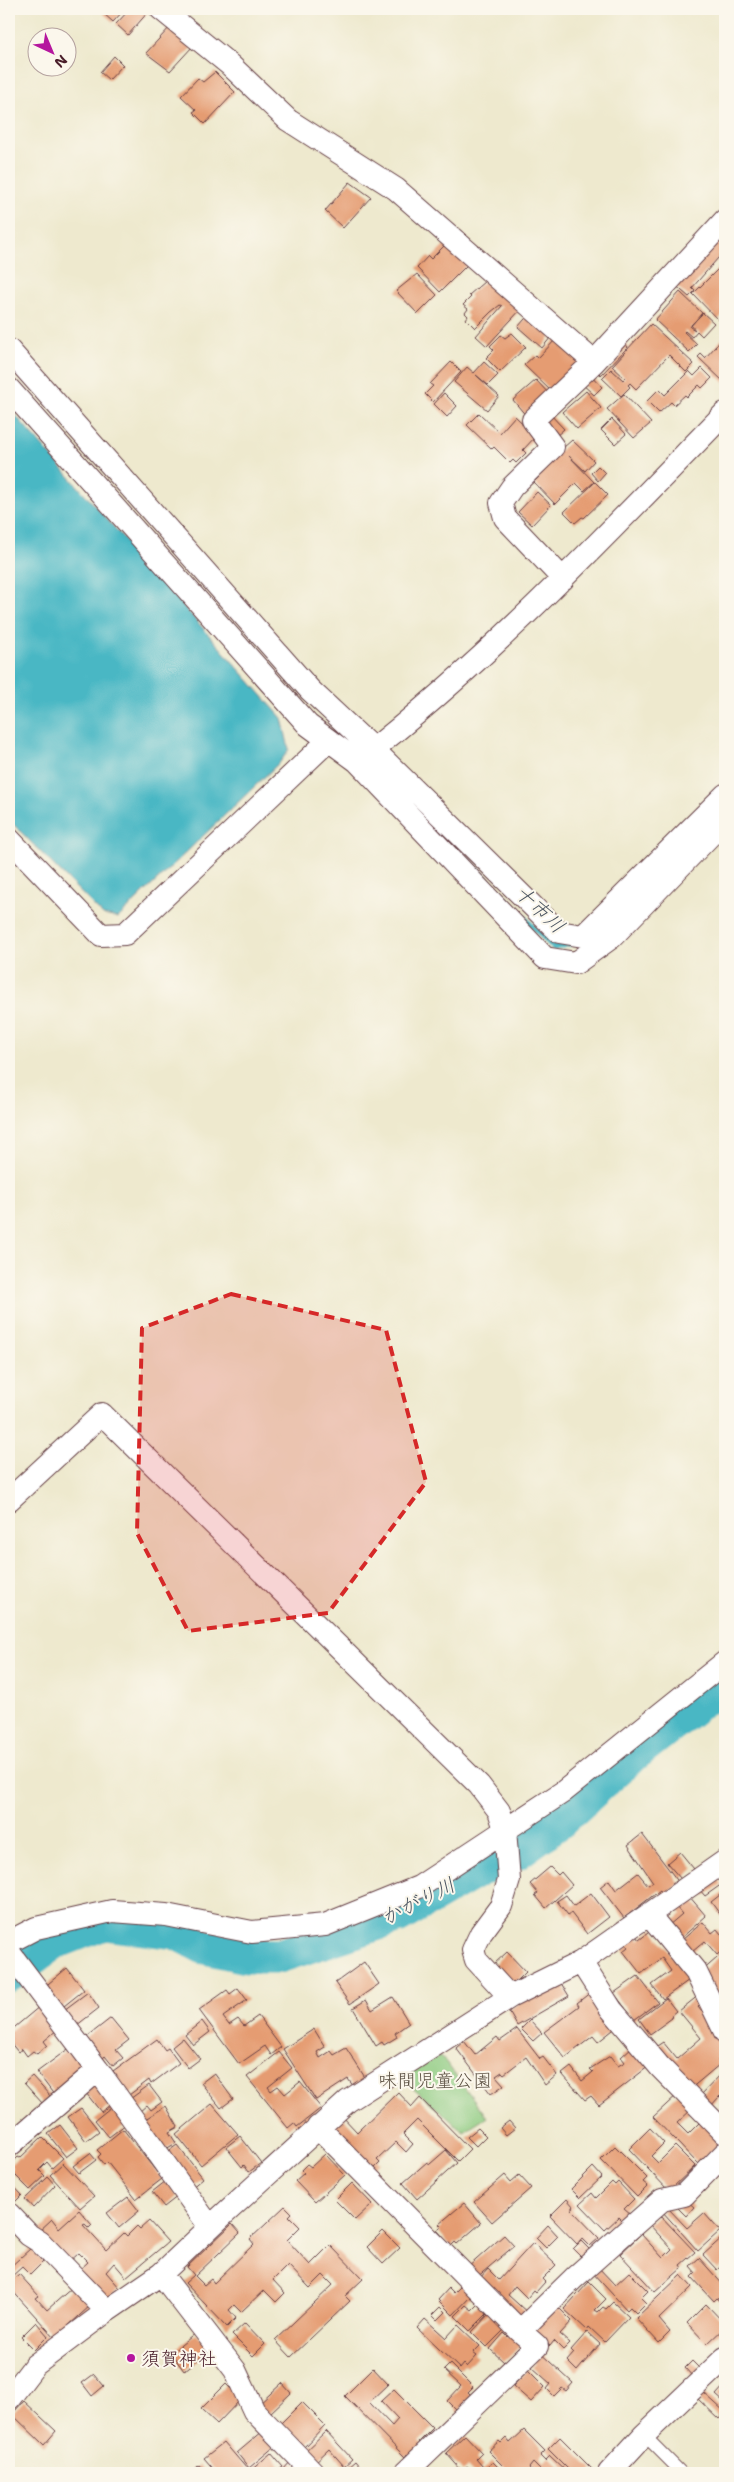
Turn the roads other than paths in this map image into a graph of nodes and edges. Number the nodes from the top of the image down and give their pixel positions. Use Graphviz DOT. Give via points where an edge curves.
graph roads {
  1 [pos="162,9"];
  2 [pos="725,220"];
  3 [pos="9,350"];
  4 [pos="594,362"];
  5 [pos="9,389"];
  6 [pos="725,413"];
  7 [pos="563,580"];
  8 [pos="328,741"];
  9 [pos="365,755"];
  10 [pos="725,795"];
  11 [pos="725,820"];
  12 [pos="9,839"];
  13 [pos="9,1500"];
  14 [pos="725,1662"];
  15 [pos="505,1829"];
  16 [pos="725,1861"];
  17 [pos="649,1915"];
  18 [pos="9,1942"];
  19 [pos="9,1952"];
  20 [pos="581,1962"];
  21 [pos="510,1998"];
  22 [pos="725,2032"];
  23 [pos="98,2070"];
  24 [pos="318,2127"];
  25 [pos="725,2133"];
  26 [pos="9,2146"];
  27 [pos="725,2153"];
  28 [pos="9,2214"];
  29 [pos="210,2227"];
  30 [pos="161,2274"];
  31 [pos="107,2311"];
  32 [pos="520,2331"];
  33 [pos="725,2358"];
  34 [pos="9,2399"];
  35 [pos="644,2435"];
  36 [pos="314,2473"];
  37 [pos="405,2473"];
  38 [pos="609,2473"];
  39 [pos="682,2473"];
  1 -- 4 [label="street" via="230,65 288,120 396,189"];
  2 -- 4 [label="street"];
  3 -- 9 [label="street"];
  4 -- 7 [label="street" via="533,420 553,447 512,487 501,503 505,518"];
  5 -- 8 [label="street" via="308,725"];
  6 -- 7 [label="street"];
  7 -- 9 [label="street" via="397,731"];
  8 -- 9 [label="street"];
  8 -- 12 [label="street" via="125,934 101,935"];
  9 -- 10 [label="street" via="559,932 583,936"];
  9 -- 11 [label="street" via="545,958 576,962 612,937"];
  13 -- 15 [label="street" via="102,1414 479,1785 499,1811"];
  14 -- 15 [label="street" via="563,1792"];
  15 -- 18 [label="street" via="419,1888 326,1925 252,1932 166,1915 112,1911 36,1928"];
  15 -- 21 [label="street" via="509,1880 501,1906 481,1932 473,1950 476,1960"];
  16 -- 17 [label="street"];
  17 -- 20 [label="street"];
  17 -- 22 [label="street" via="696,1972"];
  19 -- 23 [label="street"];
  20 -- 21 [label="street"];
  20 -- 25 [label="street" via="611,2009 660,2067"];
  21 -- 24 [label="street" via="348,2102"];
  23 -- 26 [label="street"];
  23 -- 29 [label="street"];
  24 -- 29 [label="street"];
  24 -- 32 [label="street"];
  27 -- 32 [label="street" via="684,2194 662,2200"];
  28 -- 31 [label="street"];
  29 -- 30 [label="street"];
  30 -- 31 [label="street"];
  30 -- 36 [label="street" via="235,2370 254,2411"];
  31 -- 34 [label="street" via="35,2365"];
  32 -- 37 [label="street" via="536,2346"];
  33 -- 35 [label="street"];
  35 -- 38 [label="street"];
  35 -- 39 [label="lane"];
}
